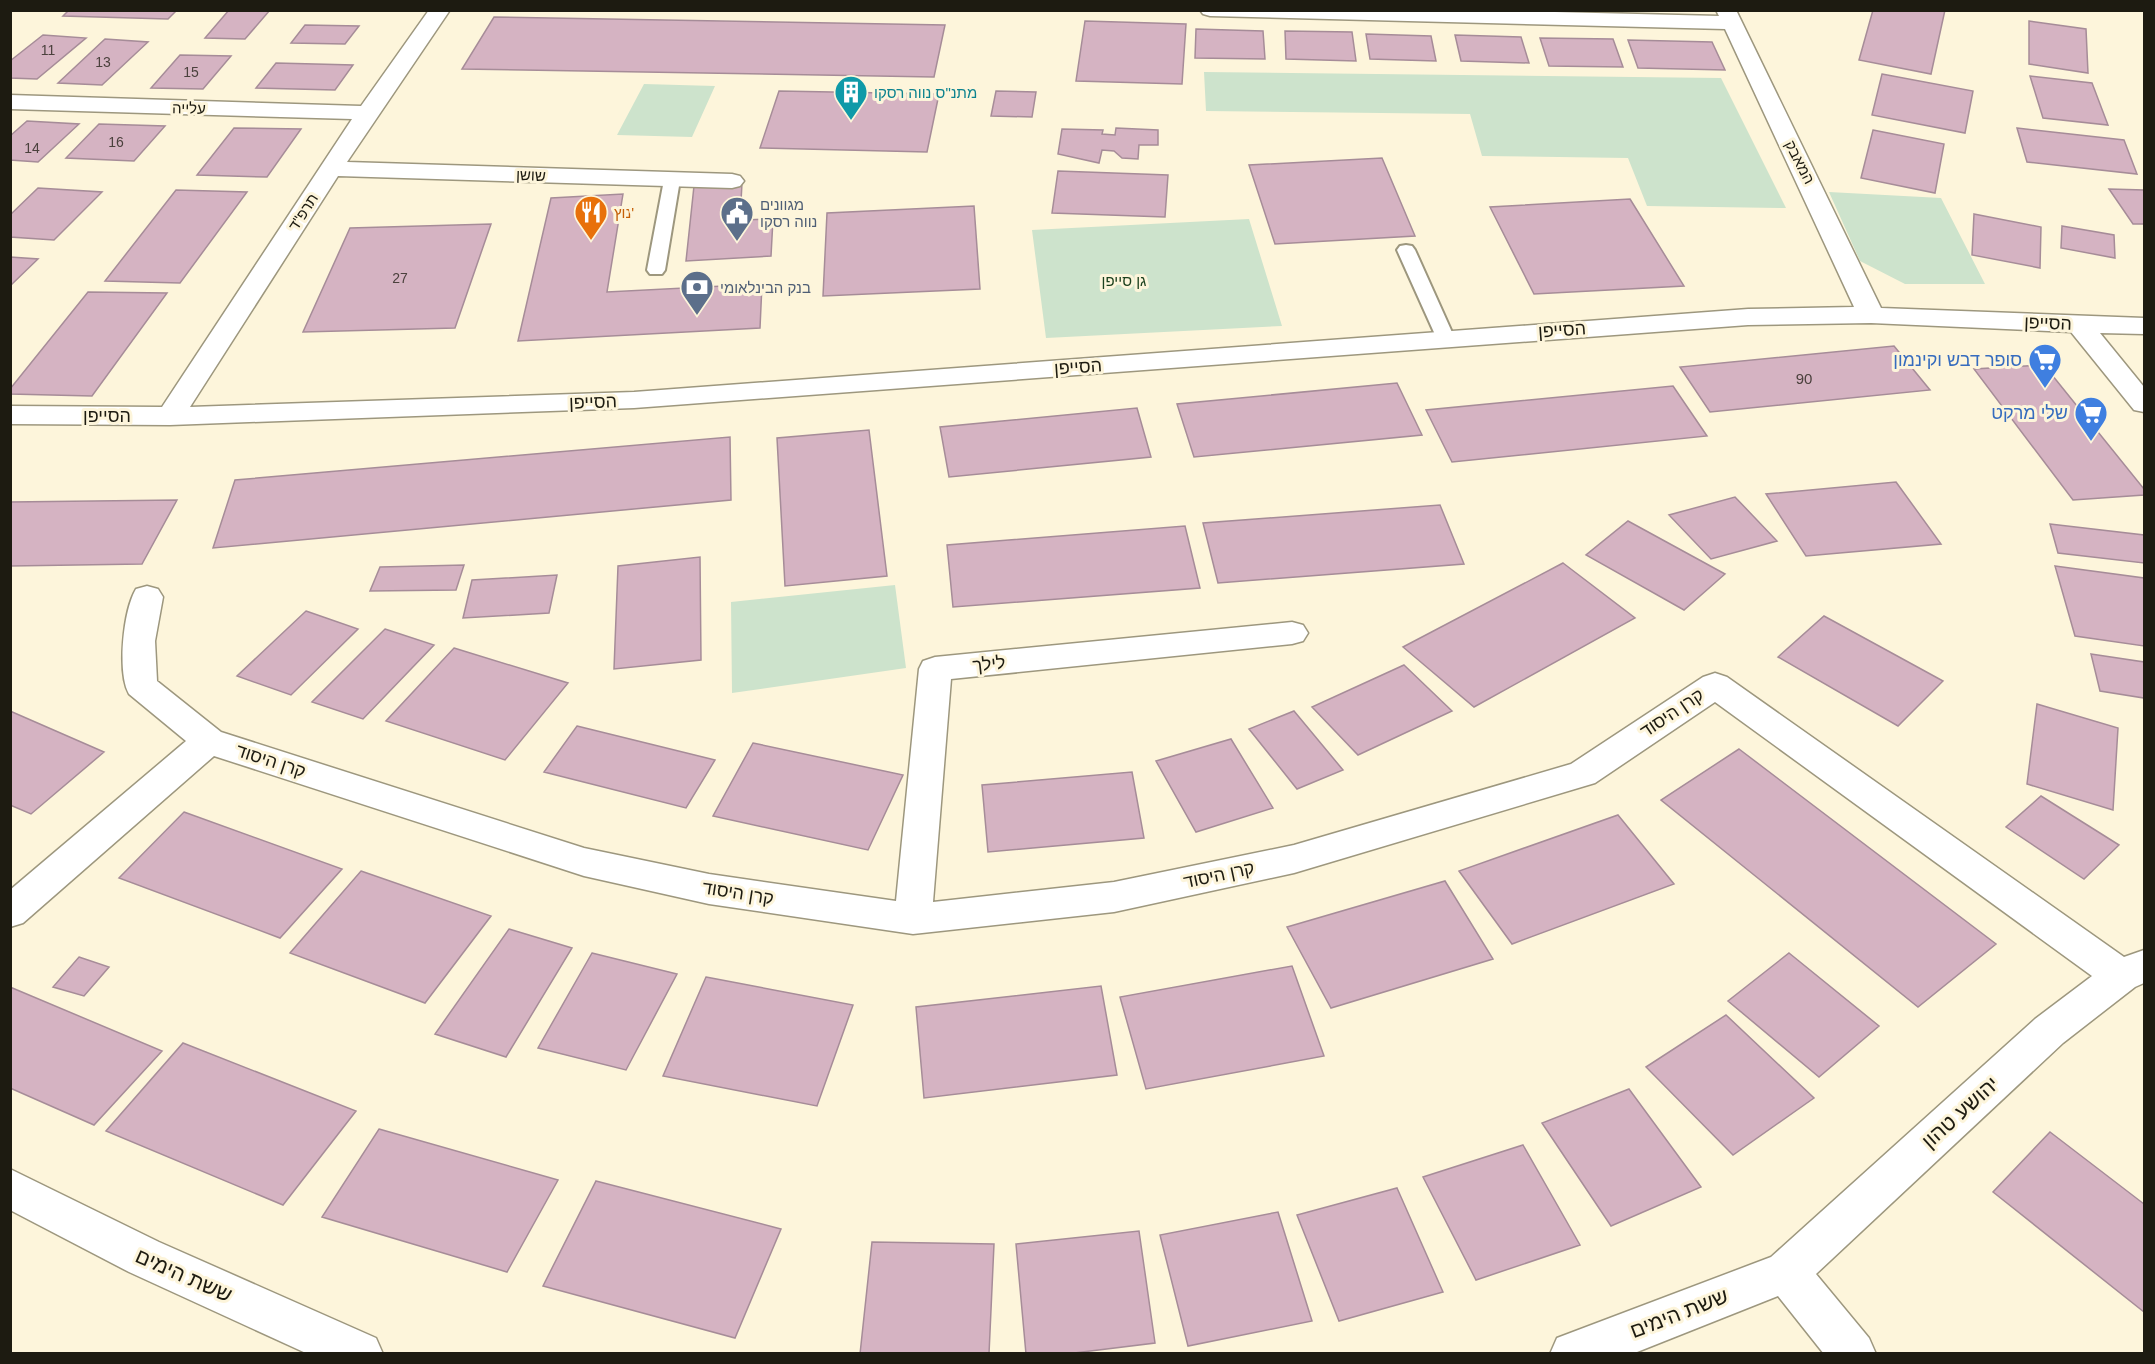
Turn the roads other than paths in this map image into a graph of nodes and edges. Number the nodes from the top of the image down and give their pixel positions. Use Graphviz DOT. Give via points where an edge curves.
graph roads {
  1 [pos="440,10"];
  2 [pos="1210,10"];
  3 [pos="1730,17"];
  4 [pos="10,102"];
  5 [pos="367,113"];
  6 [pos="330,169"];
  7 [pos="672,180"];
  8 [pos="732,182"];
  9 [pos="1406,250"];
  10 [pos="656,270"];
  11 [pos="1871,315"];
  12 [pos="2079,324"];
  13 [pos="2145,326"];
  14 [pos="1446,339"];
  15 [pos="2145,404"];
  16 [pos="10,415"];
  17 [pos="170,416"];
  18 [pos="147,597"];
  19 [pos="1292,633"];
  20 [pos="209,741"];
  21 [pos="10,912"];
  22 [pos="913,919"];
  23 [pos="2133,971"];
  24 [pos="10,1188"];
  25 [pos="1786,1272"];
  26 [pos="360,1353"];
  27 [pos="1573,1353"];
  28 [pos="1853,1353"];
  1 -- 5 [label="street, תרפ\"ד"];
  2 -- 3 [label="street"];
  3 -- 11 [label="street, המאבק"];
  4 -- 5 [label="street, עלייה"];
  5 -- 6 [label="street, תרפ\"ד"];
  6 -- 7 [label="street, שושן"];
  6 -- 17 [label="street, תרפ\"ד"];
  7 -- 8 [label="street, שושן"];
  7 -- 10 [label="lane"];
  9 -- 14 [label="lane"];
  11 -- 12 [label="street, הסייפן"];
  11 -- 14 [label="street, הסייפן" via="1748,317"];
  12 -- 13 [label="street, הסייפן"];
  12 -- 15 [label="street"];
  14 -- 17 [label="street, הסייפן" via="634,400"];
  16 -- 17 [label="street, הסייפן"];
  18 -- 20 [label="street, קרן היסוד" via="139,641 141,686"];
  19 -- 22 [label="street, לילך" via="934,669"];
  20 -- 21 [label="street"];
  20 -- 22 [label="street, קרן היסוד" via="584,862 709,889"];
  22 -- 23 [label="street, קרן היסוד" via="1114,897 1294,859 1583,774 1715,685"];
  23 -- 25 [label="street, יהושע טהון" via="2049,1031"];
  24 -- 26 [label="street, ששת הימים" via="144,1257"];
  25 -- 27 [label="street, ששת הימים"];
  25 -- 28 [label="street"];
}
